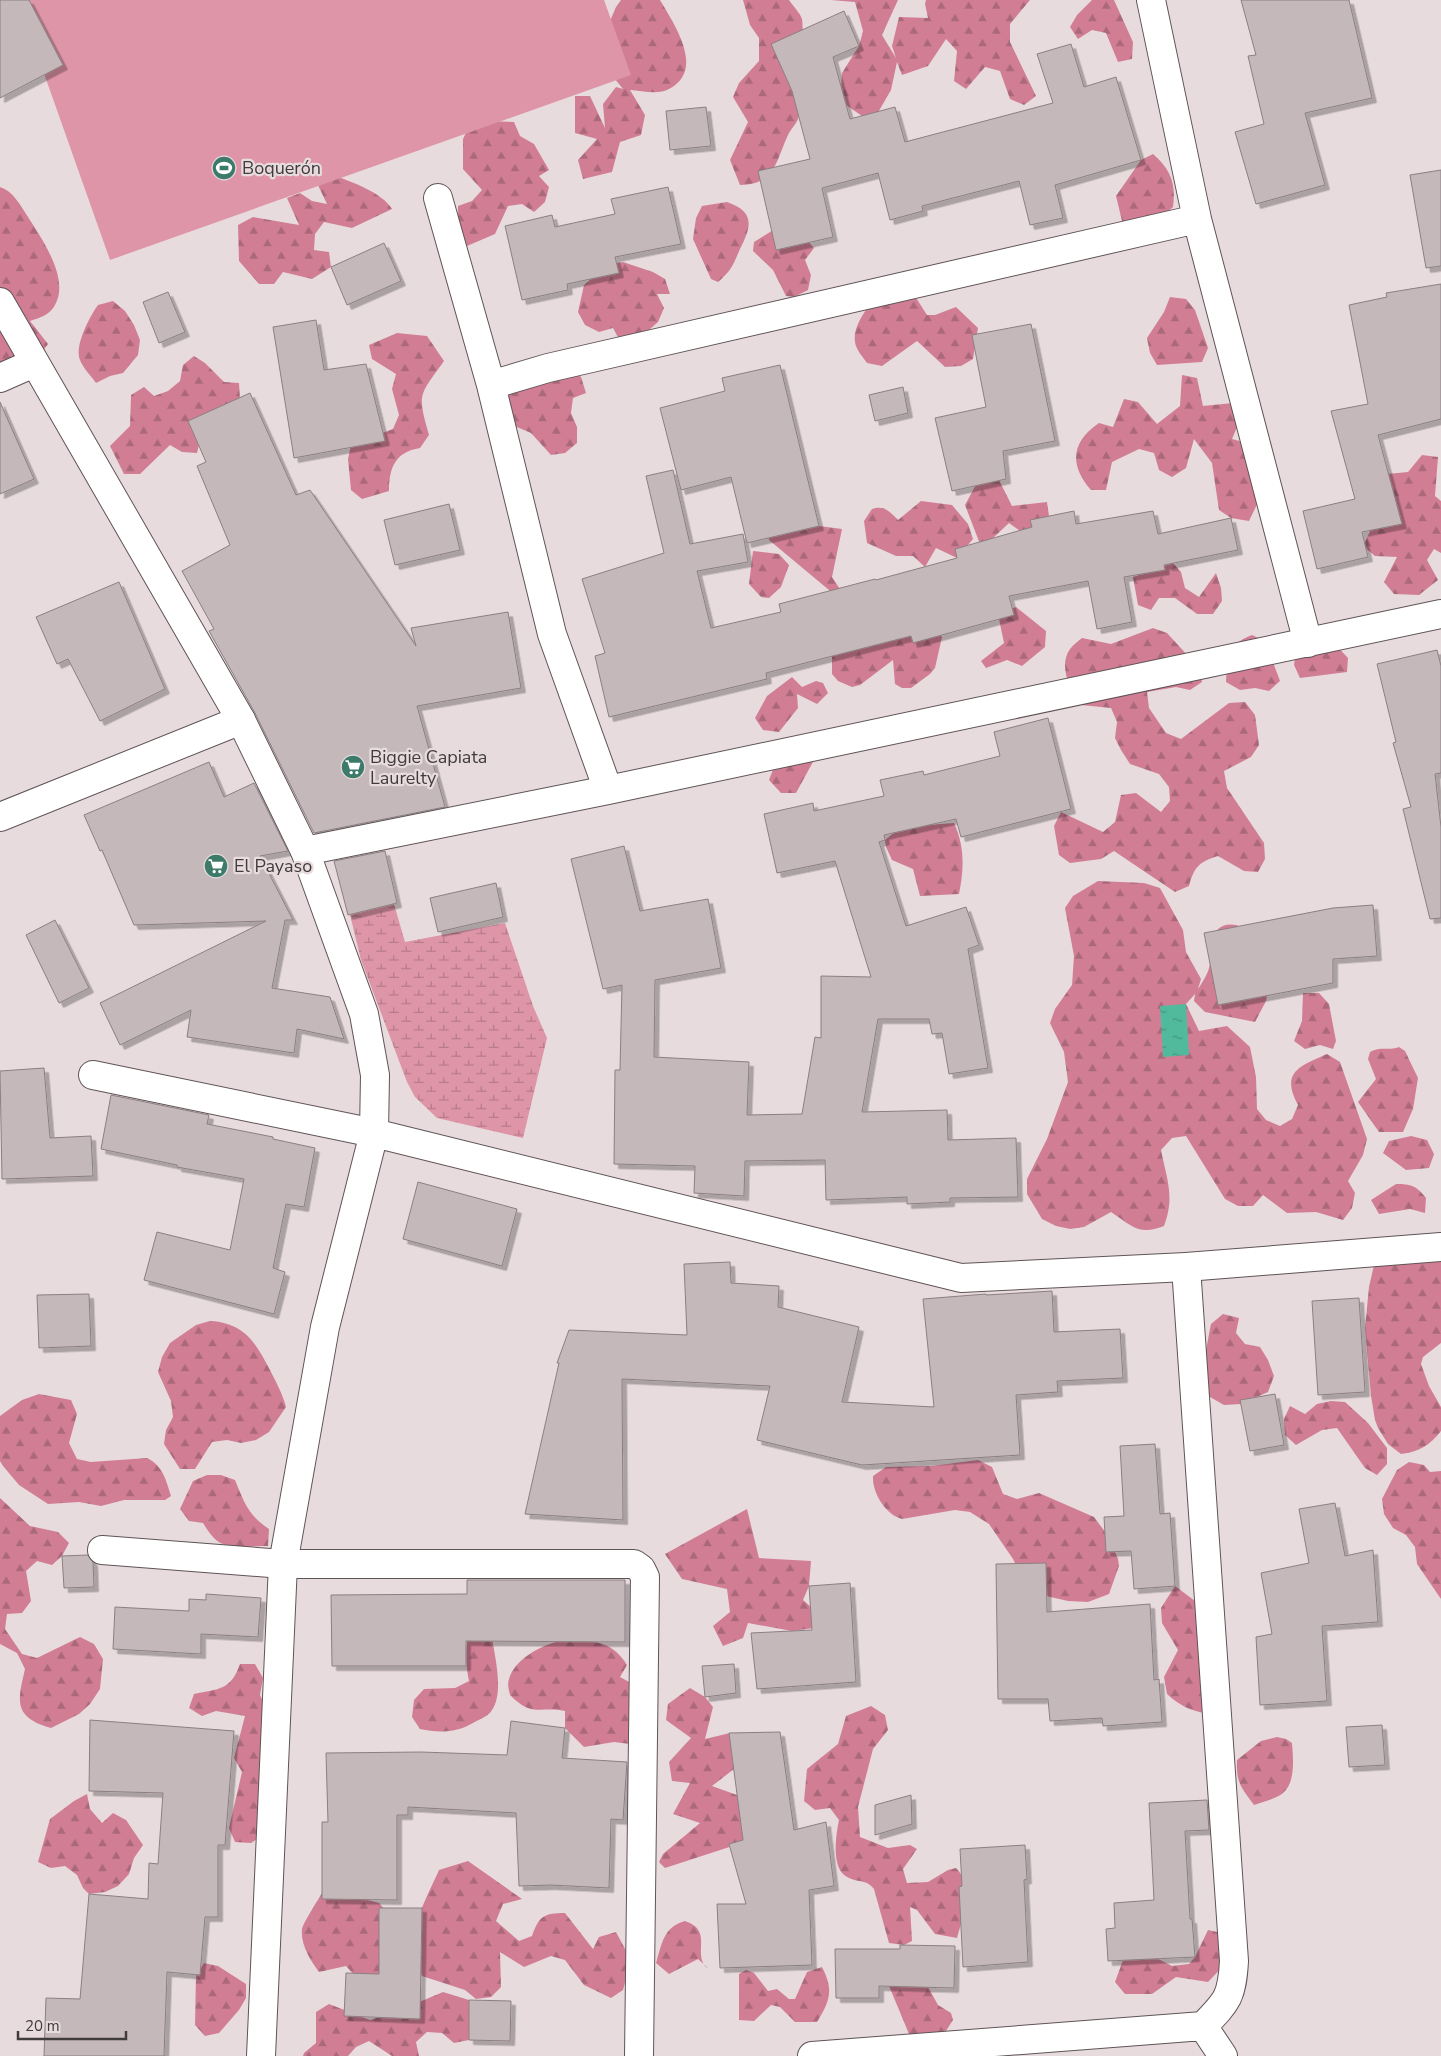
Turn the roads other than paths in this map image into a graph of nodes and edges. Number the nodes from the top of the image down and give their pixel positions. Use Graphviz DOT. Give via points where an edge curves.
graph roads {
  1 [pos="1151,0"];
  2 [pos="438,198"];
  3 [pos="1197,219"];
  4 [pos="0,302"];
  5 [pos="34,364"];
  6 [pos="0,378"];
  7 [pos="491,385"];
  8 [pos="1441,614"];
  9 [pos="1308,643"];
  10 [pos="241,720"];
  11 [pos="608,790"];
  12 [pos="0,817"];
  13 [pos="305,851"];
  14 [pos="93,1075"];
  15 [pos="374,1133"];
  16 [pos="1441,1247"];
  17 [pos="1186,1267"];
  18 [pos="102,1550"];
  19 [pos="284,1564"];
  20 [pos="1203,2026"];
  21 [pos="261,2056"];
  22 [pos="639,2056"];
  23 [pos="812,2056"];
  24 [pos="1223,2056"];
  1 -- 3 [label="street"];
  2 -- 7 [label="street"];
  3 -- 7 [label="street" via="548,368"];
  3 -- 9 [label="street"];
  4 -- 5 [label="street"];
  5 -- 6 [label="street"];
  5 -- 10 [label="street"];
  7 -- 11 [label="street" via="552,634"];
  8 -- 9 [label="street"];
  9 -- 11 [label="street"];
  10 -- 12 [label="street"];
  10 -- 13 [label="street"];
  11 -- 13 [label="street"];
  13 -- 15 [label="street" via="364,1014 375,1075"];
  14 -- 15 [label="street"];
  15 -- 17 [label="street" via="961,1278"];
  15 -- 19 [label="street" via="325,1327"];
  16 -- 17 [label="street"];
  17 -- 20 [label="street" via="1234,1961 1228,1997"];
  18 -- 19 [label="street"];
  19 -- 21 [label="street"];
  19 -- 22 [label="street" via="634,1564 641,1569 645,1577"];
  20 -- 23 [label="street"];
  20 -- 24 [label="street"];
}
